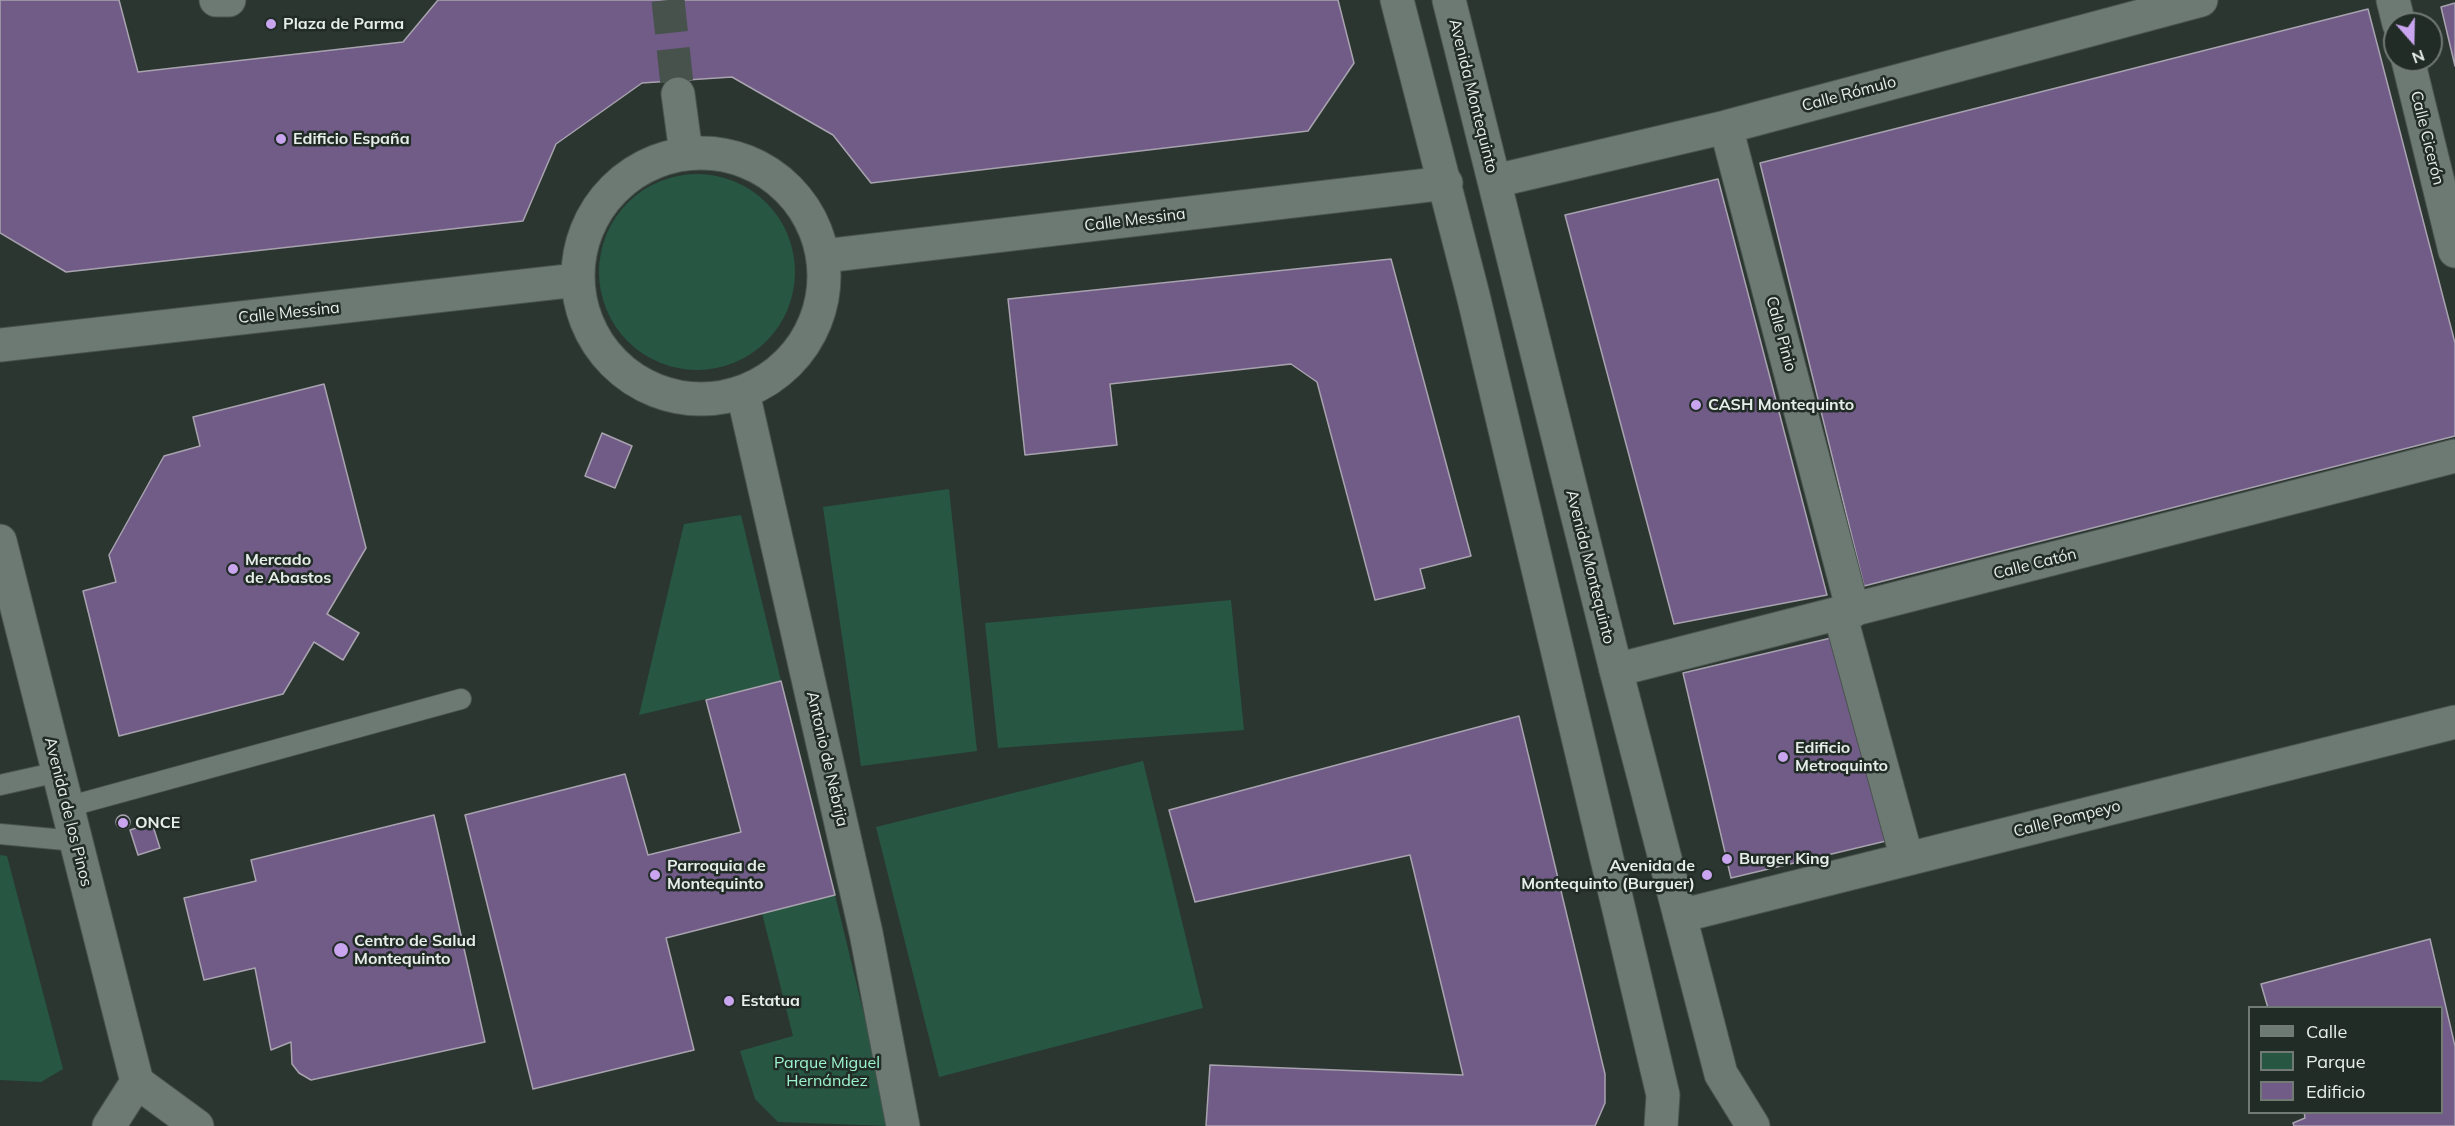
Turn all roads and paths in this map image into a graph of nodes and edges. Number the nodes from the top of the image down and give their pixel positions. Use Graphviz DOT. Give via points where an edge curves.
graph roads {
  1 [pos="216,0"];
  2 [pos="229,0"];
  3 [pos="1397,0"];
  4 [pos="1449,0"];
  5 [pos="2201,0"];
  6 [pos="2411,72"];
  7 [pos="678,94"];
  8 [pos="1726,127"];
  9 [pos="686,153"];
  10 [pos="1495,181"];
  11 [pos="1446,183"];
  12 [pos="2455,251"];
  13 [pos="824,256"];
  14 [pos="577,280"];
  15 [pos="0,345"];
  16 [pos="743,393"];
  17 [pos="2455,456"];
  18 [pos="0,541"];
  19 [pos="1846,612"];
  20 [pos="1616,670"];
  21 [pos="461,699"];
  22 [pos="2455,722"];
  23 [pos="58,772"];
  24 [pos="0,785"];
  25 [pos="68,807"];
  26 [pos="0,834"];
  27 [pos="76,841"];
  28 [pos="1907,860"];
  29 [pos="1680,916"];
  30 [pos="137,1082"];
  31 [pos="109,1126"];
  32 [pos="197,1126"];
  33 [pos="903,1126"];
  34 [pos="1661,1126"];
  35 [pos="1754,1126"];
  1 -- 2 [label="street"];
  3 -- 11 [label="street"];
  4 -- 10 [label="street, Avenida Montequinto"];
  5 -- 8 [label="street, Calle Rómulo"];
  6 -- 12 [label="street, Calle Cicerón"];
  7 -- 9 [label="street"];
  8 -- 10 [label="street, Calle Rómulo"];
  8 -- 19 [label="street, Calle Pinio"];
  9 -- 13 [label="street" via="725,154 760,167 783,184 813,220"];
  9 -- 14 [label="street" via="651,163 620,183 597,211 582,244"];
  10 -- 20 [label="street, Avenida Montequinto"];
  11 -- 13 [label="street, Calle Messina"];
  11 -- 34 [label="street" via="1663,1095"];
  13 -- 16 [label="street" via="823,299 808,339 780,372"];
  14 -- 15 [label="street, Calle Messina"];
  14 -- 16 [label="street" via="585,319 594,336 603,352 632,379 667,395 695,399"];
  16 -- 33 [label="street, Antonio de Nebrija" via="866,933"];
  17 -- 19 [label="street, Calle Catón"];
  18 -- 23 [label="street, Avenida de los Pinos"];
  19 -- 20 [label="street, Calle Catón"];
  19 -- 28 [label="street, Calle Pinio"];
  20 -- 29 [label="street, Avenida Montequinto"];
  21 -- 25 [label="lane"];
  22 -- 28 [label="street, Calle Pompeyo"];
  23 -- 24 [label="lane"];
  23 -- 25 [label="street, Avenida de los Pinos"];
  25 -- 27 [label="street, Avenida de los Pinos"];
  26 -- 27 [label="lane"];
  27 -- 30 [label="street, Avenida de los Pinos"];
  28 -- 29 [label="street, Calle Pompeyo"];
  29 -- 35 [label="street, Avenida Montequinto" via="1721,1074"];
  30 -- 31 [label="street"];
  30 -- 32 [label="street"];
}
